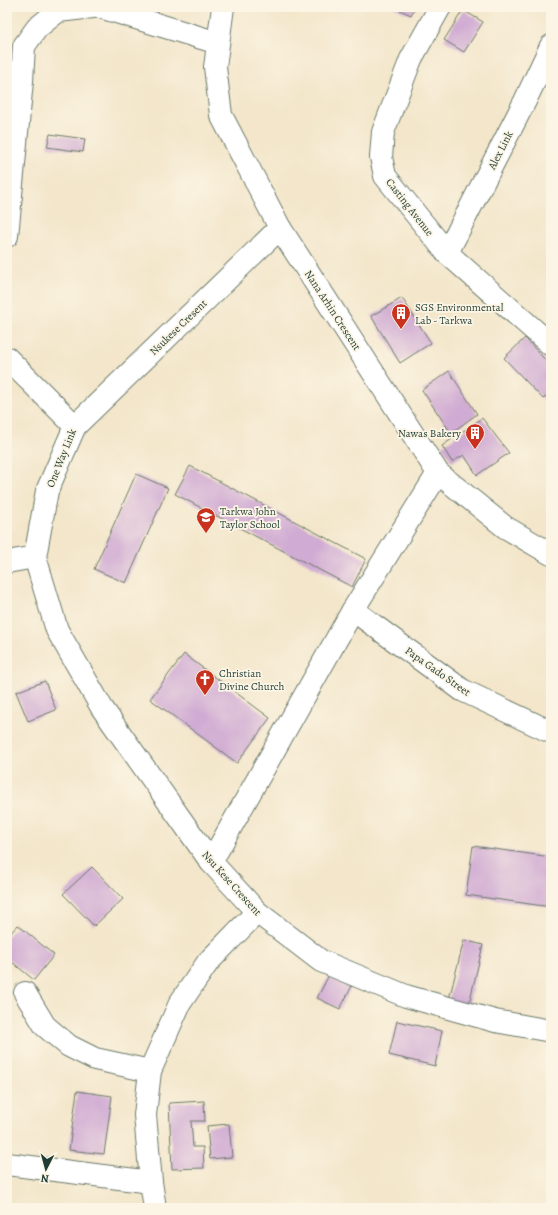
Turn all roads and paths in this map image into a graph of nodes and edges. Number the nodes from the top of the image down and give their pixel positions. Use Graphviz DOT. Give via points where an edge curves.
graph roads {
  1 [pos="92,7"];
  2 [pos="100,7"];
  3 [pos="223,7"];
  4 [pos="440,7"];
  5 [pos="218,43"];
  6 [pos="551,46"];
  7 [pos="280,228"];
  8 [pos="7,234"];
  9 [pos="447,253"];
  10 [pos="551,345"];
  11 [pos="7,358"];
  12 [pos="75,426"];
  13 [pos="438,473"];
  14 [pos="551,554"];
  15 [pos="34,557"];
  16 [pos="7,562"];
  17 [pos="353,610"];
  18 [pos="551,732"];
  19 [pos="211,862"];
  20 [pos="257,912"];
  21 [pos="25,993"];
  22 [pos="551,1031"];
  23 [pos="150,1071"];
  24 [pos="7,1164"];
  25 [pos="150,1182"];
  26 [pos="155,1208"];
  1 -- 8 [label="street" via="58,11 37,28 24,46"];
  2 -- 5 [label="street"];
  3 -- 5 [label="street, Nana Arhin Crescent"];
  4 -- 9 [label="street, Casting Avenue" via="411,59 383,132 381,157 385,176"];
  5 -- 7 [label="street, Nana Arhin Crescent" via="215,67 221,115"];
  6 -- 9 [label="street, Alex Link"];
  7 -- 12 [label="street, Nsukese Cresent"];
  7 -- 13 [label="street, Nana Arhin Crescent"];
  9 -- 10 [label="street, Casting Avenue"];
  11 -- 12 [label="street, One Way Link"];
  12 -- 15 [label="street, One Way Link" via="47,491"];
  13 -- 14 [label="street, Nana Arhin Crescent" via="505,527"];
  13 -- 17 [label="street"];
  15 -- 16 [label="street"];
  15 -- 19 [label="street, Nsu Kese Crescent" via="57,630 102,708"];
  17 -- 18 [label="street, Papa Gado Street" via="462,690"];
  17 -- 19 [label="street"];
  19 -- 20 [label="street, Nsu Kese Crescent"];
  20 -- 22 [label="street, Nsu Kese Crescent" via="321,961 406,996 494,1021"];
  20 -- 23 [label="street" via="208,962 180,1003"];
  21 -- 23 [label="street" via="46,1026 69,1046 95,1059"];
  23 -- 25 [label="street" via="145,1115"];
  24 -- 25 [label="street"];
  25 -- 26 [label="street"];
}
